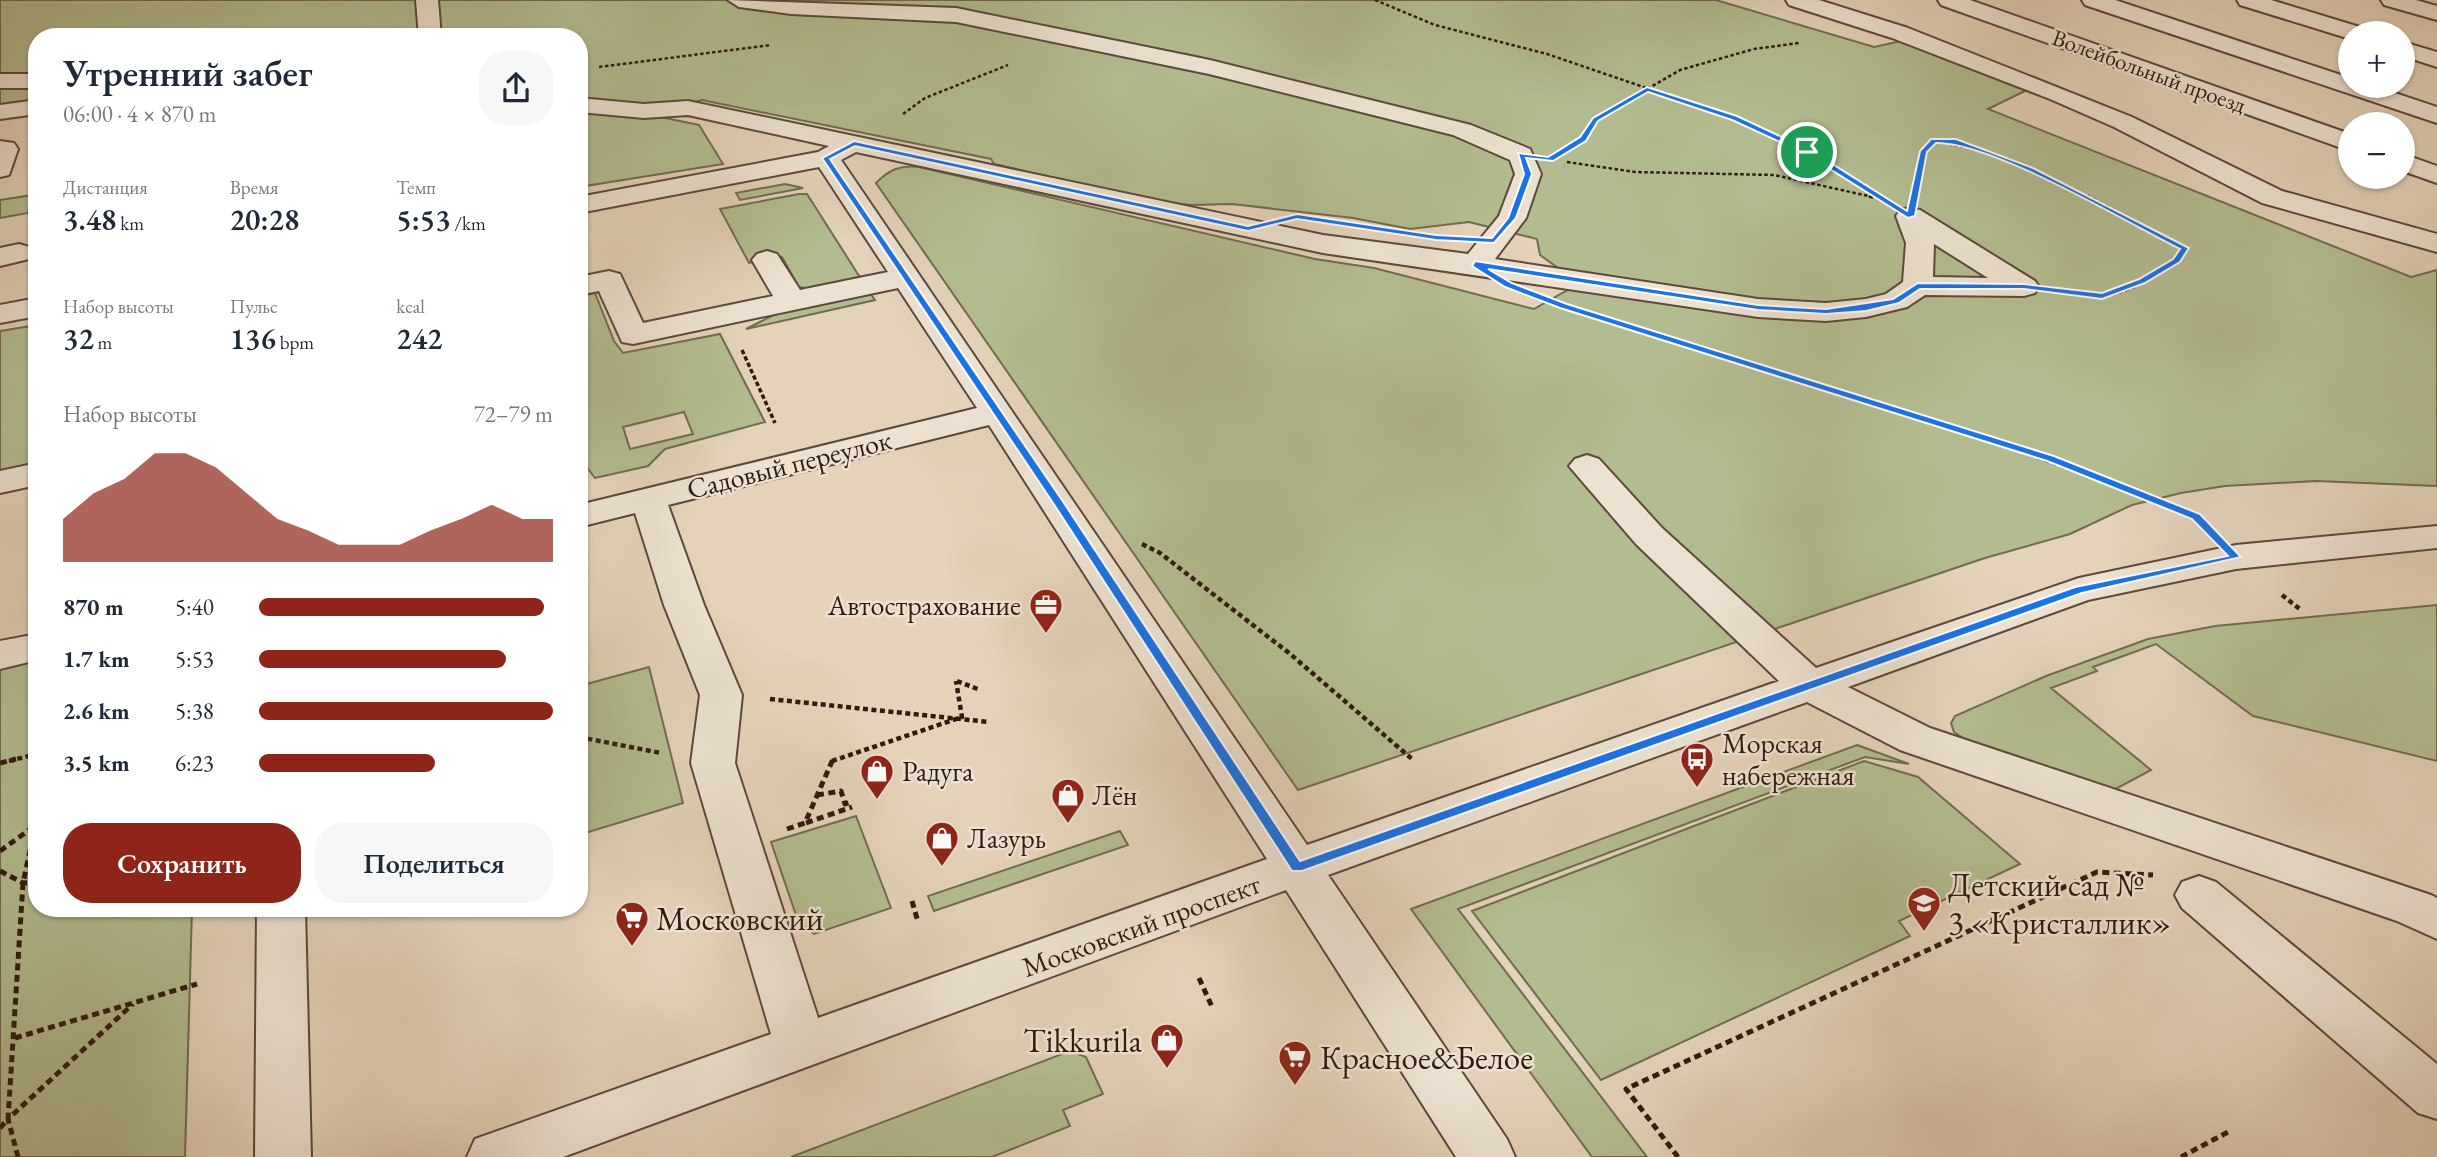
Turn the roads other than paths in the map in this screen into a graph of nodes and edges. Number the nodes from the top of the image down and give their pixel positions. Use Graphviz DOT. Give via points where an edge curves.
graph roads {
  1 [pos="427,0"];
  2 [pos="739,0"];
  3 [pos="1797,0"];
  4 [pos="1948,0"];
  5 [pos="2093,0"];
  6 [pos="2248,0"];
  7 [pos="2392,0"];
  8 [pos="2015,2"];
  9 [pos="1983,12"];
  10 [pos="2437,13"];
  11 [pos="429,28"];
  12 [pos="2338,28"];
  13 [pos="2338,32"];
  14 [pos="2415,53"];
  15 [pos="2263,58"];
  16 [pos="2437,60"];
  17 [pos="4,81"];
  18 [pos="28,81"];
  19 [pos="588,106"];
  20 [pos="28,108"];
  21 [pos="1,112"];
  22 [pos="2437,116"];
  23 [pos="2338,139"];
  24 [pos="0,149"];
  25 [pos="840,151"];
  26 [pos="2415,167"];
  27 [pos="0,169"];
  28 [pos="2437,175"];
  29 [pos="588,203"];
  30 [pos="1248,229"];
  31 [pos="1494,241"];
  32 [pos="2437,243"];
  33 [pos="767,260"];
  34 [pos="1475,264"];
  35 [pos="906,277"];
  36 [pos="588,284"];
  37 [pos="1918,286"];
  38 [pos="791,301"];
  39 [pos="28,308"];
  40 [pos="0,313"];
  41 [pos="998,413"];
  42 [pos="1587,466"];
  43 [pos="28,476"];
  44 [pos="0,482"];
  45 [pos="648,499"];
  46 [pos="588,514"];
  47 [pos="2437,537"];
  48 [pos="28,649"];
  49 [pos="0,655"];
  50 [pos="1810,685"];
  51 [pos="1297,867"];
  52 [pos="2199,895"];
  53 [pos="281,917"];
  54 [pos="2437,920"];
  55 [pos="801,1047"];
  56 [pos="2427,1074"];
  57 [pos="284,1157"];
  58 [pos="495,1157"];
  59 [pos="1487,1157"];
  1 -- 11 [label="street"];
  2 -- 31 [label="street" via="956,15 1210,67 1449,126 1521,155 1528,174 1512,218"];
  3 -- 32 [label="street" via="1900,33 2059,94 2272,197"];
  4 -- 9 [label="street, Волейбольный проезд"];
  5 -- 15 [label="street"];
  6 -- 12 [label="street"];
  7 -- 10 [label="street"];
  8 -- 9 [label="street"];
  9 -- 23 [label="street, Волейбольный проезд"];
  13 -- 15 [label="street"];
  14 -- 16 [label="street"];
  15 -- 22 [label="street"];
  17 -- 18 [label="street"];
  17 -- 21 [label="street" via="9,92"];
  19 -- 25 [label="street" via="644,111 688,108"];
  20 -- 21 [label="street"];
  24 -- 27 [label="street" via="5,149"];
  25 -- 29 [label="street"];
  25 -- 30 [label="street"];
  25 -- 35 [label="street"];
  26 -- 28 [label="street"];
  30 -- 31 [label="street" via="1297,217"];
  30 -- 34 [label="street"];
  31 -- 34 [label="street"];
  33 -- 38 [label="street"];
  34 -- 37 [label="street" via="1758,308 1826,312 1896,301"];
  35 -- 38 [label="street"];
  35 -- 41 [label="street"];
  36 -- 38 [label="street" via="609,280 634,335"];
  37 -- 37 [label="street" via="1920,243 1899,209 2024,287"];
  39 -- 40 [label="street"];
  41 -- 45 [label="street, Садовый переулок"];
  41 -- 51 [label="street"];
  42 -- 50 [label="street" via="1649,536"];
  43 -- 44 [label="street"];
  45 -- 46 [label="street, Садовый переулок"];
  45 -- 55 [label="street" via="721,695 713,763"];
  47 -- 50 [label="street, Московский проспект" via="2236,557 2080,590"];
  48 -- 49 [label="street"];
  50 -- 51 [label="street, Московский проспект"];
  50 -- 54 [label="street" via="1915,739 2414,908"];
  51 -- 55 [label="street, Московский проспект"];
  51 -- 59 [label="street"];
  52 -- 56 [label="street"];
  53 -- 57 [label="street"];
  55 -- 58 [label="street, Московский проспект"];
}
